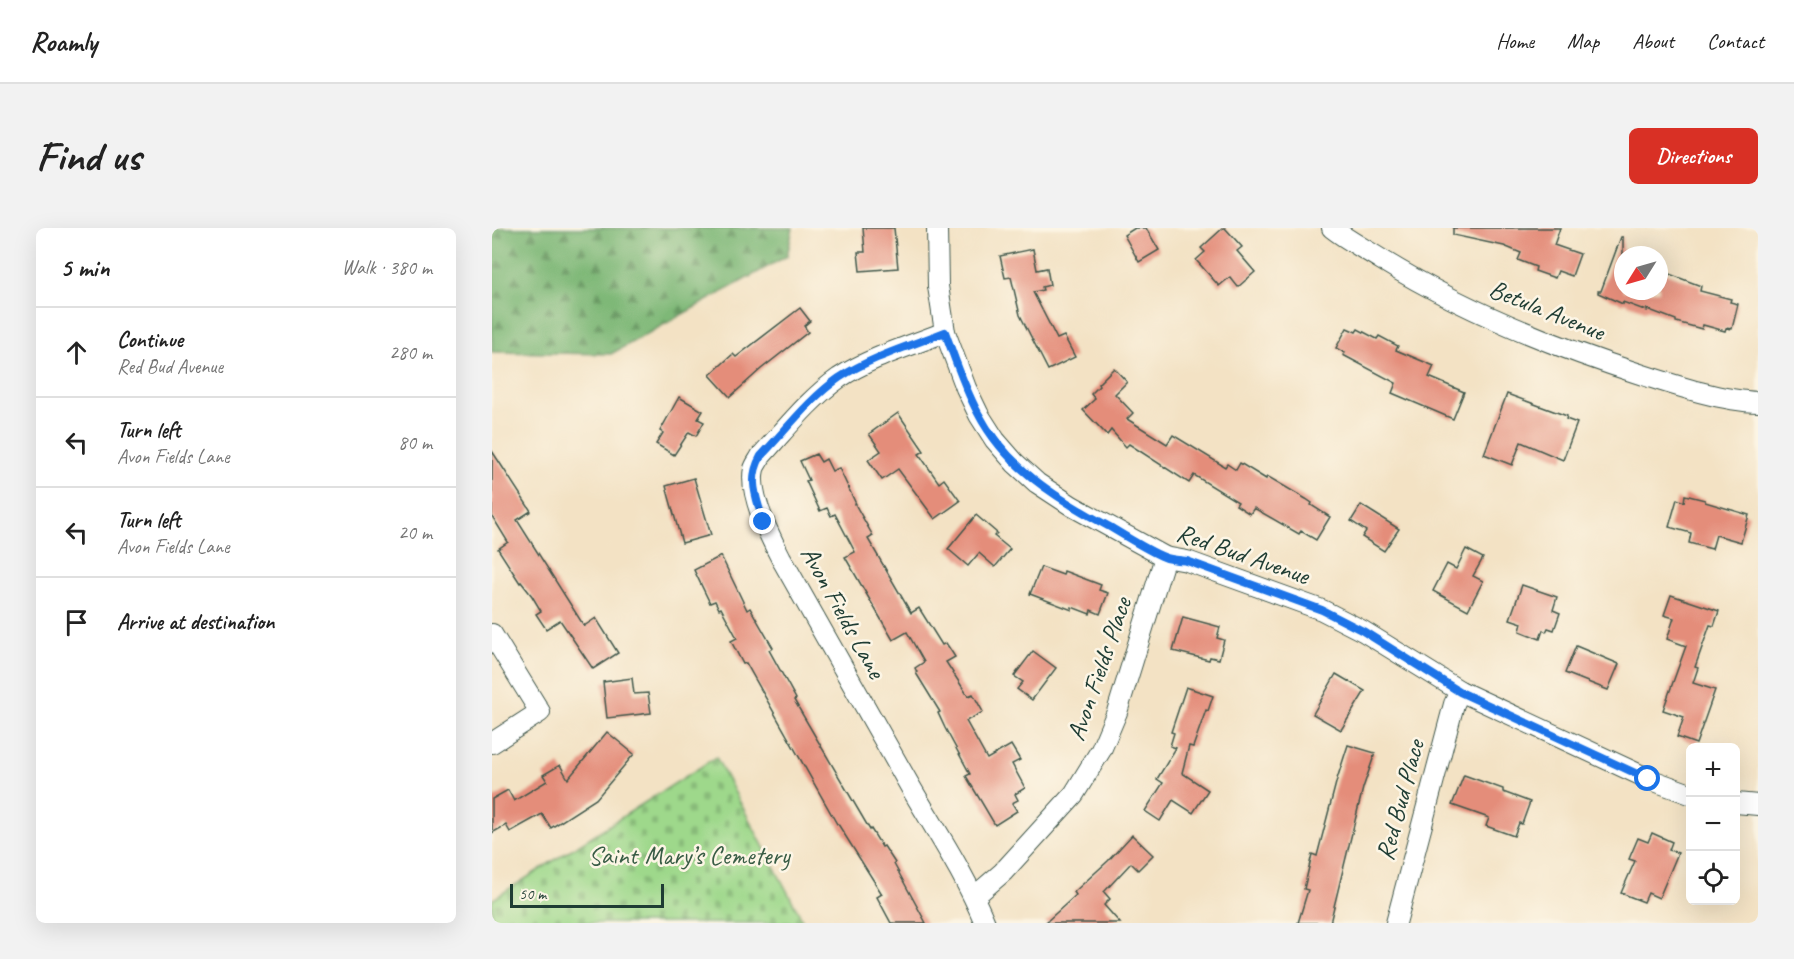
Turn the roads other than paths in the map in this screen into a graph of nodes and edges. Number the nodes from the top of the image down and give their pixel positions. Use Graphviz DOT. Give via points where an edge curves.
graph roads {
  1 [pos="937,228"];
  2 [pos="1332,228"];
  3 [pos="945,332"];
  4 [pos="1758,402"];
  5 [pos="1165,557"];
  6 [pos="492,634"];
  7 [pos="1460,692"];
  8 [pos="492,743"];
  9 [pos="1686,793"];
  10 [pos="1740,803"];
  11 [pos="1758,805"];
  12 [pos="974,897"];
  13 [pos="985,923"];
  14 [pos="1396,923"];
  1 -- 3 [label="street, Red Bud Avenue" via="938,286"];
  2 -- 4 [label="street, Betula Avenue" via="1467,307 1536,337 1670,383 1743,402"];
  3 -- 5 [label="street, Red Bud Avenue" via="979,415 1015,463 1072,506"];
  3 -- 12 [label="street, Avon Fields Lane" via="839,378 761,456 754,468 753,481 763,522 781,558"];
  5 -- 7 [label="street, Red Bud Avenue" via="1187,561 1322,610"];
  5 -- 12 [label="street, Avon Fields Place" via="1117,712 1101,750 1074,794 1003,872"];
  6 -- 8 [label="street" via="540,712"];
  7 -- 9 [label="street, Red Bud Avenue" via="1648,779"];
  7 -- 14 [label="street, Red Bud Place"];
  10 -- 11 [label="street"];
  12 -- 13 [label="street, Avon Fields Lane"];
}
